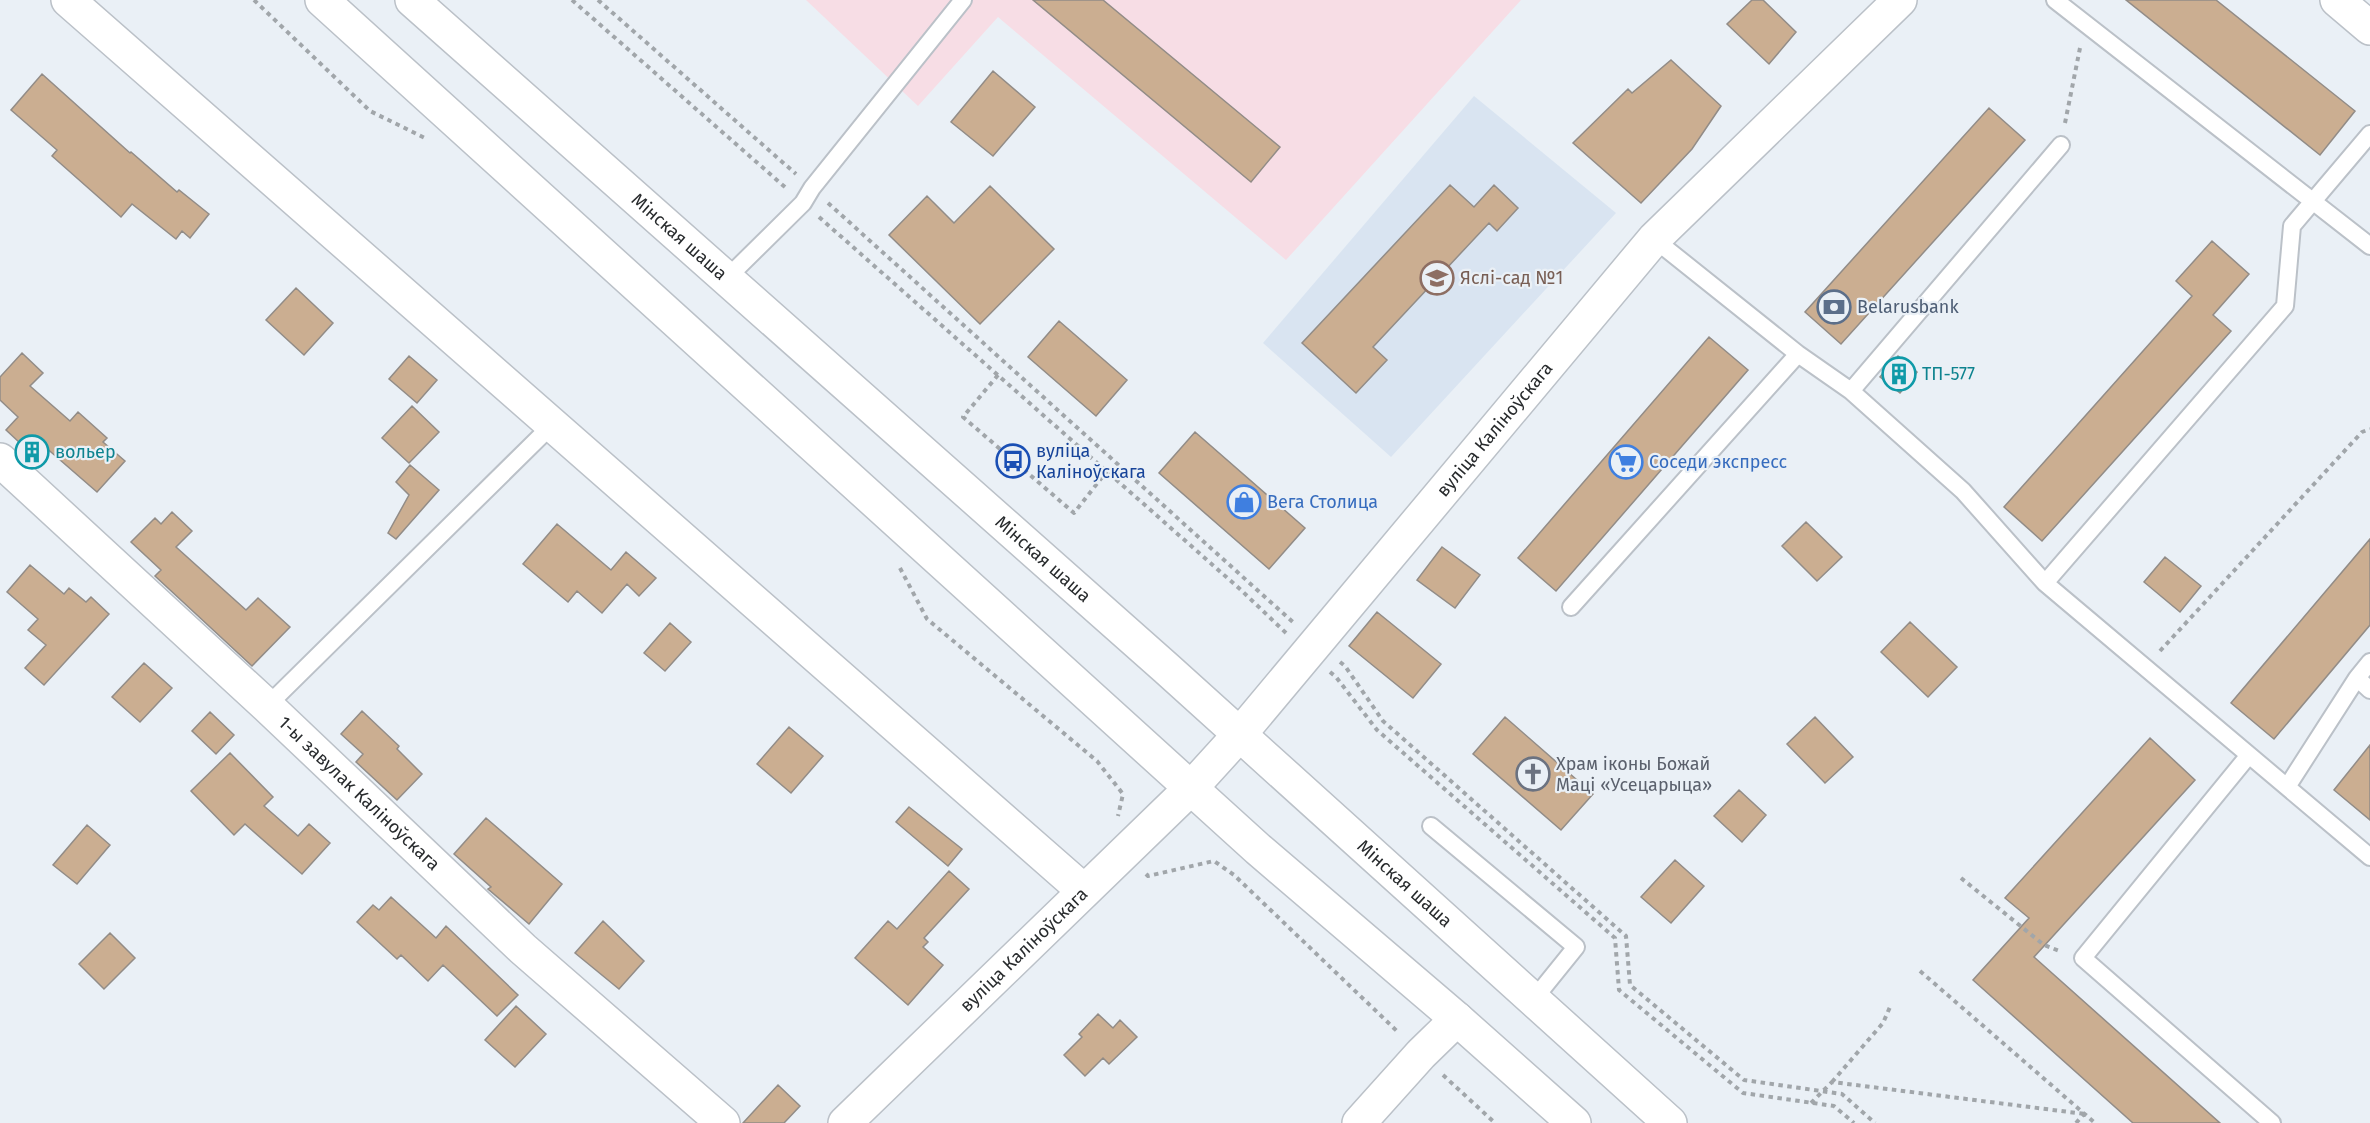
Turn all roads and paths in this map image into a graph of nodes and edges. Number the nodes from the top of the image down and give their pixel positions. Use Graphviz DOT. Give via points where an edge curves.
graph roads {
  1 [pos="68,0"];
  2 [pos="254,0"];
  3 [pos="322,0"];
  4 [pos="412,0"];
  5 [pos="572,0"];
  6 [pos="598,0"];
  7 [pos="963,0"];
  8 [pos="1900,0"];
  9 [pos="2055,0"];
  10 [pos="2337,0"];
  11 [pos="2085,23"];
  12 [pos="2370,28"];
  13 [pos="2370,134"];
  14 [pos="436,144"];
  15 [pos="2061,145"];
  16 [pos="812,188"];
  17 [pos="2313,201"];
  18 [pos="803,203"];
  19 [pos="1654,239"];
  20 [pos="2370,246"];
  21 [pos="727,278"];
  22 [pos="1798,354"];
  23 [pos="998,375"];
  24 [pos="1851,391"];
  25 [pos="552,425"];
  26 [pos="2370,429"];
  27 [pos="0,460"];
  28 [pos="1107,471"];
  29 [pos="897,561"];
  30 [pos="2045,583"];
  31 [pos="1571,607"];
  32 [pos="1311,648"];
  33 [pos="2370,662"];
  34 [pos="2145,667"];
  35 [pos="2357,678"];
  36 [pos="2370,690"];
  37 [pos="267,706"];
  38 [pos="1240,734"];
  39 [pos="2249,755"];
  40 [pos="1097,761"];
  41 [pos="2287,787"];
  42 [pos="1191,788"];
  43 [pos="1431,826"];
  44 [pos="2370,857"];
  45 [pos="1234,875"];
  46 [pos="1961,878"];
  47 [pos="1084,891"];
  48 [pos="2083,958"];
  49 [pos="1920,970"];
  50 [pos="1534,999"];
  51 [pos="1890,1006"];
  52 [pos="1457,1019"];
  53 [pos="1421,1054"];
  54 [pos="1832,1082"];
  55 [pos="1822,1092"];
  56 [pos="1811,1103"];
  57 [pos="2085,1114"];
  58 [pos="723,1123"];
  59 [pos="845,1123"];
  60 [pos="1359,1123"];
  61 [pos="1496,1123"];
  62 [pos="1574,1123"];
  63 [pos="1670,1123"];
  64 [pos="1854,1123"];
  65 [pos="1875,1123"];
  66 [pos="2076,1123"];
  67 [pos="2095,1123"];
  68 [pos="2272,1123"];
  1 -- 25 [label="main road"];
  2 -- 14 [label="path" via="370,111"];
  3 -- 42 [label="main road"];
  4 -- 21 [label="main road, Мінская шаша"];
  5 -- 18 [label="path"];
  6 -- 16 [label="path"];
  7 -- 16 [label="lane"];
  8 -- 19 [label="main road, вуліца Каліноўскага"];
  9 -- 11 [label="lane"];
  10 -- 12 [label="main road"];
  11 -- 15 [label="path"];
  11 -- 17 [label="lane"];
  13 -- 17 [label="lane"];
  15 -- 24 [label="lane"];
  16 -- 18 [label="lane"];
  16 -- 32 [label="path"];
  17 -- 20 [label="lane"];
  17 -- 30 [label="lane" via="2292,226 2285,306"];
  18 -- 21 [label="lane"];
  18 -- 23 [label="path"];
  19 -- 22 [label="lane"];
  19 -- 32 [label="main road, вуліца Каліноўскага"];
  21 -- 38 [label="main road, Мінская шаша"];
  22 -- 24 [label="lane"];
  22 -- 31 [label="lane"];
  23 -- 28 [label="path"];
  23 -- 28 [label="path" via="963,417 1074,513"];
  24 -- 30 [label="lane" via="1963,491"];
  25 -- 37 [label="lane"];
  25 -- 47 [label="main road"];
  26 -- 34 [label="path" via="2362,432"];
  27 -- 37 [label="main road, 1-ы завулак Каліноўскага"];
  28 -- 32 [label="path"];
  29 -- 40 [label="path" via="927,619"];
  30 -- 34 [label="lane"];
  32 -- 38 [label="main road, вуліца Каліноўскага"];
  32 -- 55 [label="path" via="1345,666 1383,722 1626,936 1630,985 1744,1080"];
  32 -- 56 [label="path" via="1377,730 1615,938 1619,990 1743,1093"];
  33 -- 35 [label="lane"];
  34 -- 39 [label="lane"];
  35 -- 36 [label="lane"];
  35 -- 41 [label="lane"];
  37 -- 58 [label="main road, 1-ы завулак Каліноўскага" via="524,949"];
  38 -- 42 [label="main road, вуліца Каліноўскага"];
  38 -- 50 [label="main road, Мінская шаша"];
  39 -- 41 [label="lane"];
  39 -- 48 [label="lane"];
  41 -- 44 [label="lane"];
  42 -- 47 [label="main road, вуліца Каліноўскага"];
  42 -- 52 [label="main road"];
  43 -- 50 [label="lane" via="1576,947"];
  45 -- 53 [label="path"];
  46 -- 48 [label="path" via="2044,945"];
  47 -- 59 [label="main road, вуліца Каліноўскага"];
  48 -- 68 [label="lane"];
  49 -- 57 [label="path"];
  50 -- 63 [label="main road, Мінская шаша"];
  51 -- 54 [label="path" via="1883,1023"];
  52 -- 53 [label="main road"];
  52 -- 62 [label="main road"];
  53 -- 60 [label="main road"];
  53 -- 61 [label="path"];
  54 -- 55 [label="path"];
  54 -- 57 [label="path"];
  55 -- 56 [label="path"];
  55 -- 65 [label="path" via="1842,1094"];
  56 -- 64 [label="path" via="1834,1107"];
  57 -- 66 [label="path"];
  57 -- 67 [label="path"];
}
